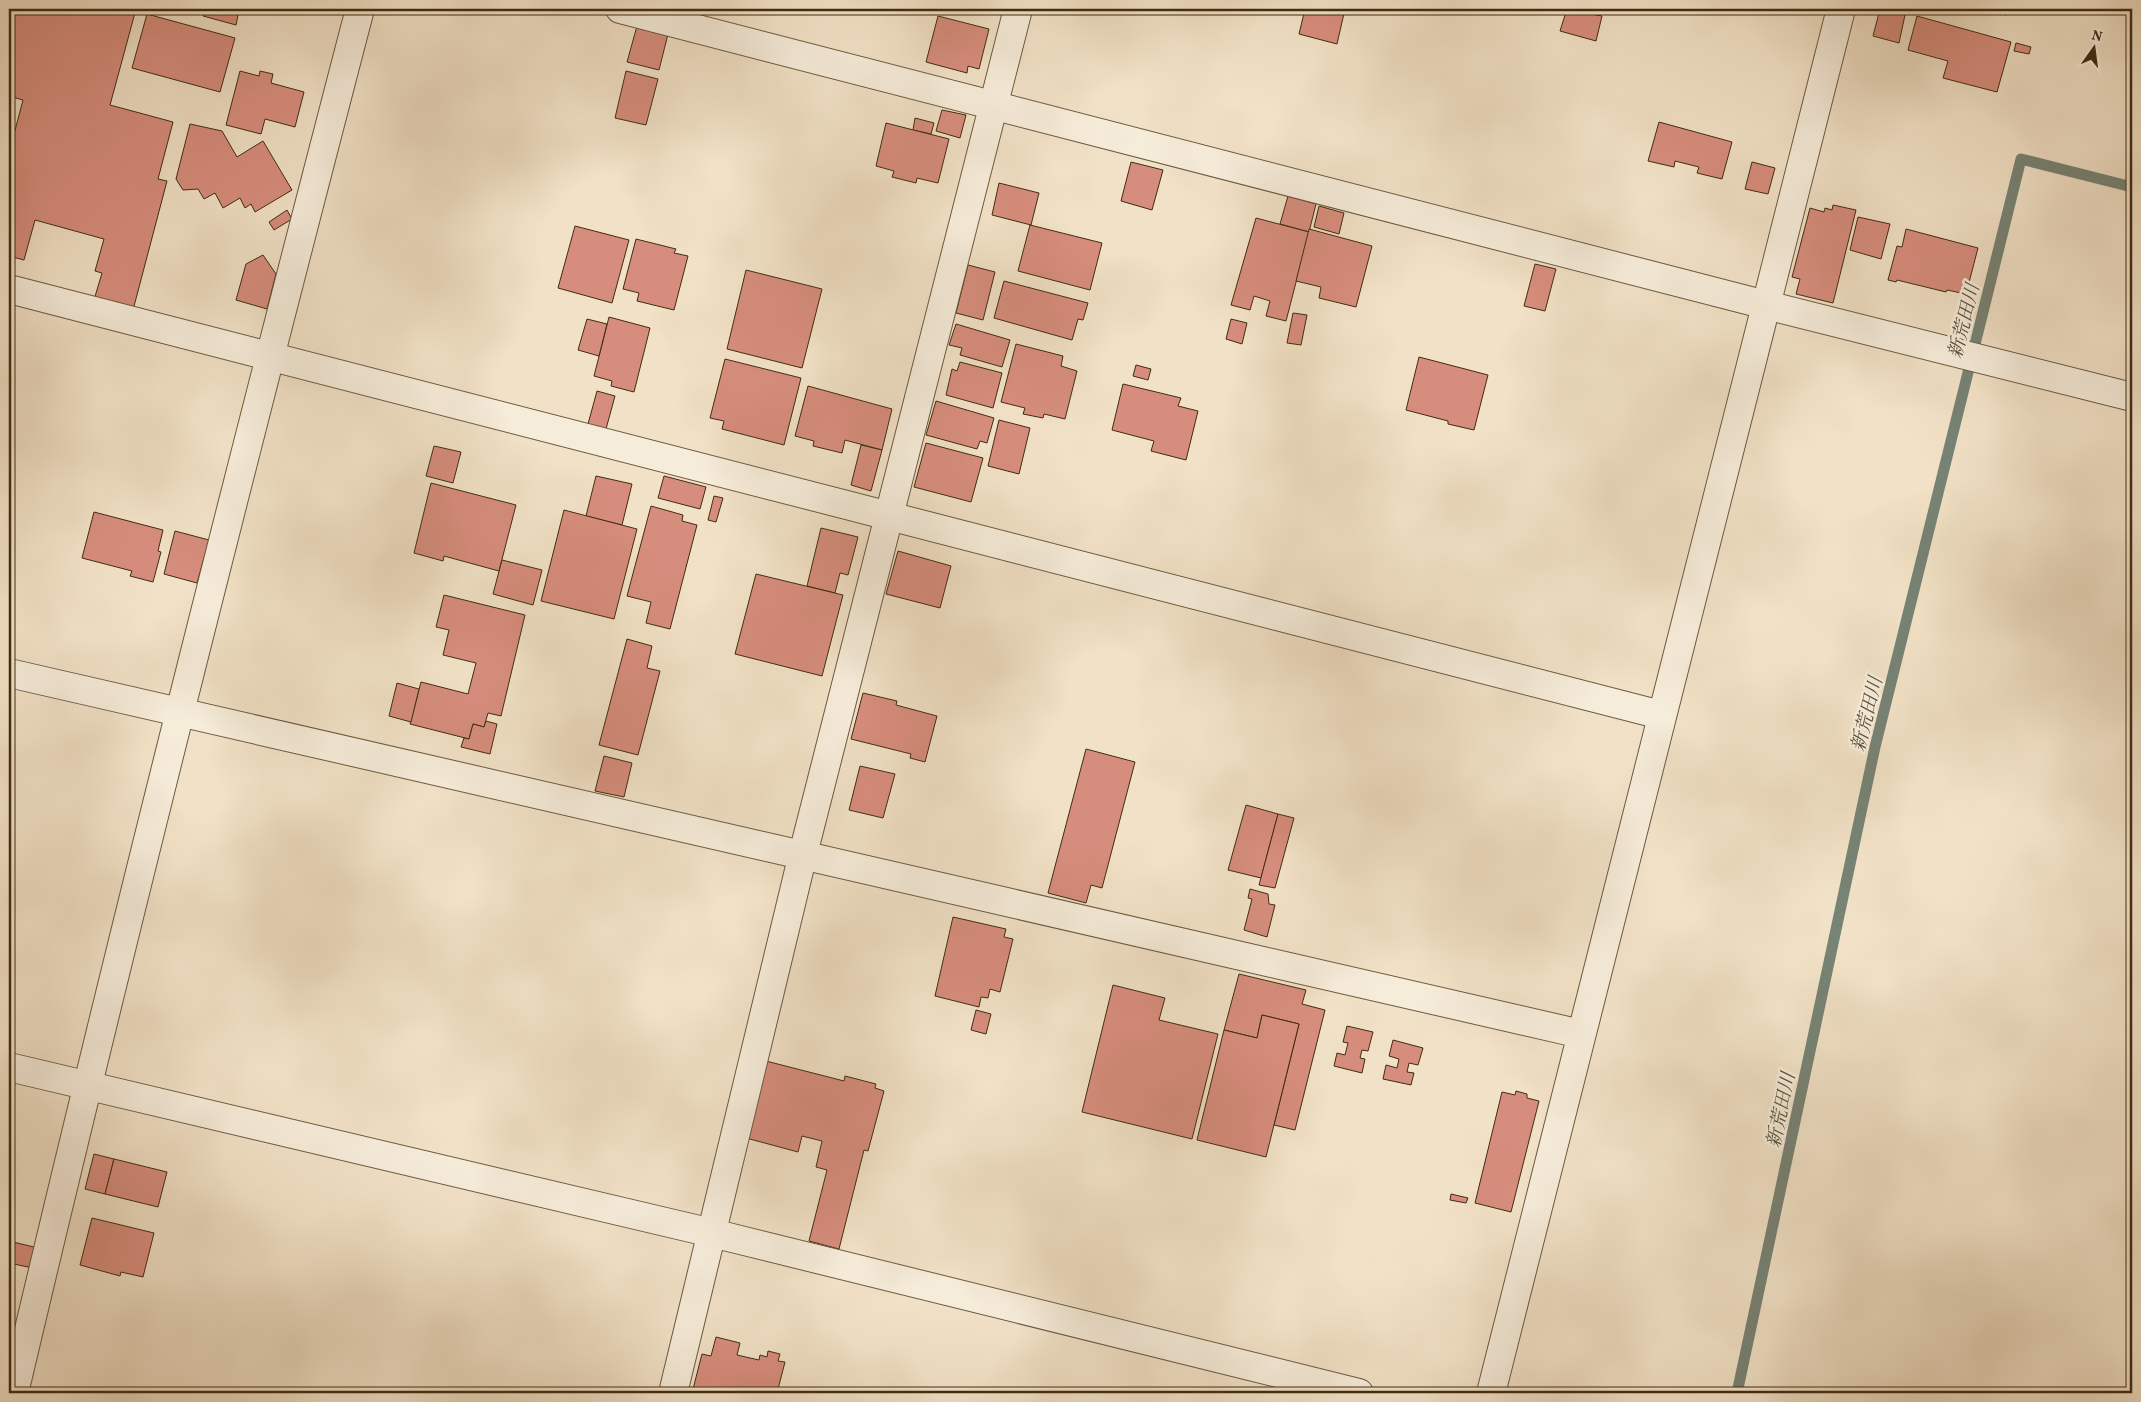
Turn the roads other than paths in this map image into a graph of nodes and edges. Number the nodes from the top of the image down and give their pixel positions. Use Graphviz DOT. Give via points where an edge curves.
graph roads {
  1 [pos="360,9"];
  2 [pos="620,9"];
  3 [pos="1018,9"];
  4 [pos="1841,9"];
  5 [pos="993,105"];
  6 [pos="9,289"];
  7 [pos="1766,305"];
  8 [pos="269,356"];
  9 [pos="2132,397"];
  10 [pos="888,516"];
  11 [pos="9,673"];
  12 [pos="178,712"];
  13 [pos="1662,715"];
  14 [pos="804,854"];
  15 [pos="1580,1034"];
  16 [pos="9,1068"];
  17 [pos="86,1086"];
  18 [pos="712,1233"];
  19 [pos="14,1393"];
  20 [pos="673,1393"];
  21 [pos="1359,1393"];
  22 [pos="1491,1393"];
  1 -- 8 [label="street"];
  2 -- 5 [label="street"];
  3 -- 5 [label="street"];
  4 -- 7 [label="street"];
  5 -- 7 [label="street"];
  5 -- 10 [label="street"];
  6 -- 8 [label="street"];
  7 -- 9 [label="street"];
  7 -- 13 [label="street"];
  8 -- 10 [label="street"];
  8 -- 12 [label="street"];
  10 -- 13 [label="street"];
  10 -- 14 [label="street"];
  11 -- 12 [label="street"];
  12 -- 14 [label="street"];
  12 -- 17 [label="street"];
  13 -- 15 [label="street"];
  14 -- 15 [label="street"];
  14 -- 18 [label="street"];
  15 -- 22 [label="street"];
  16 -- 17 [label="street"];
  17 -- 18 [label="street"];
  17 -- 19 [label="street"];
  18 -- 20 [label="street"];
  18 -- 21 [label="street"];
}
